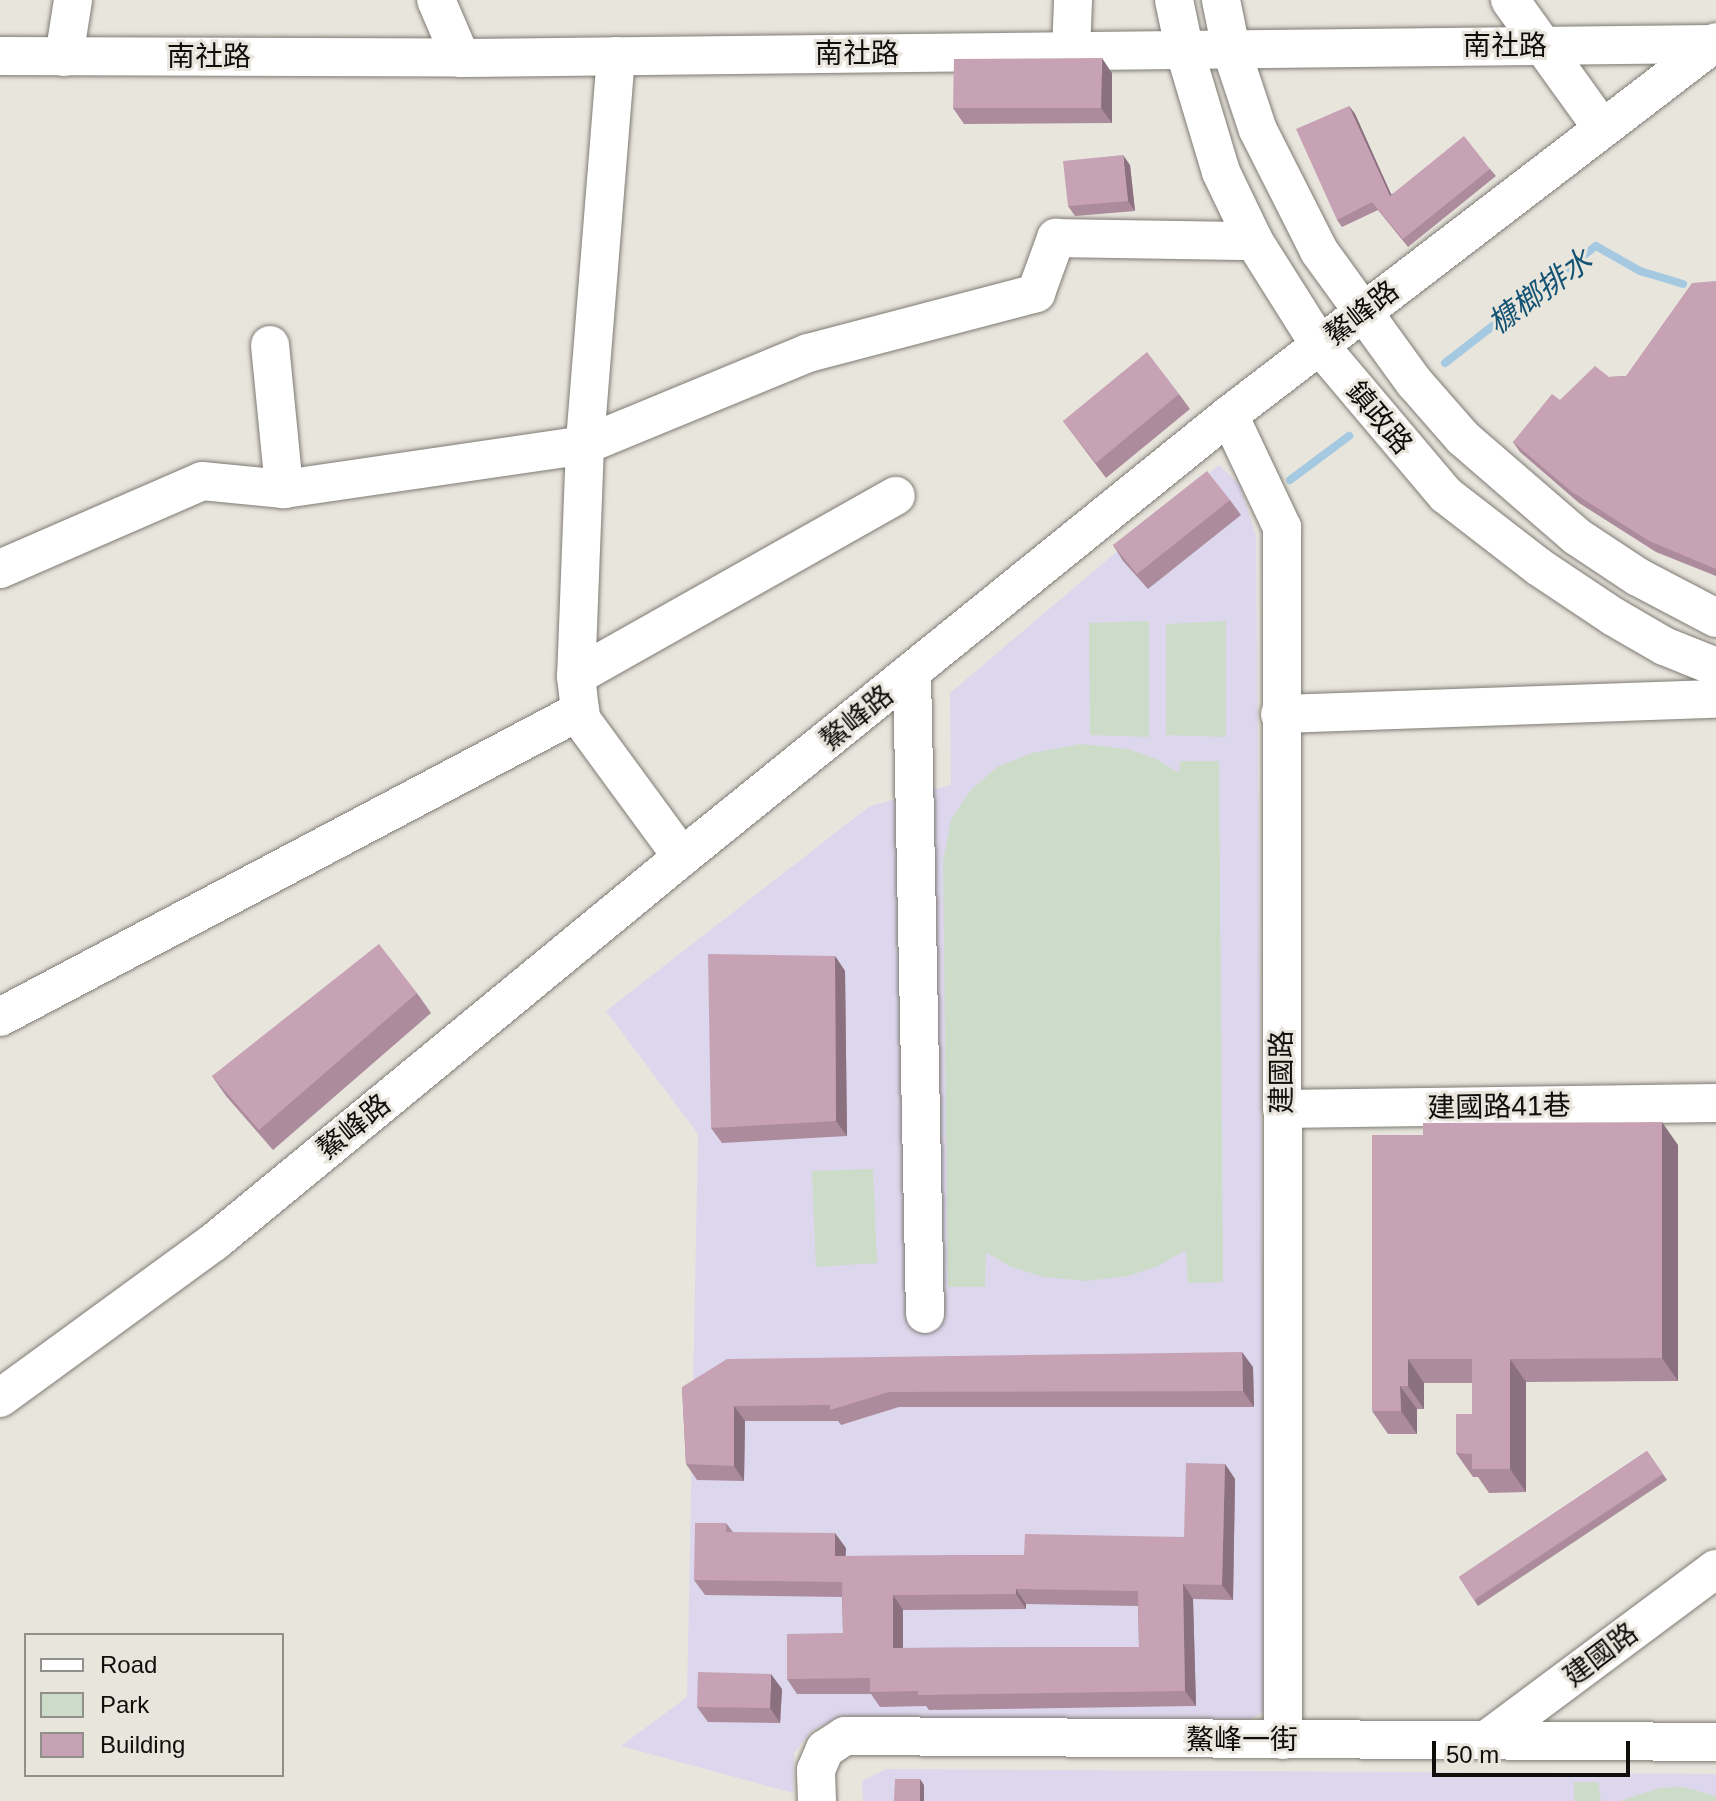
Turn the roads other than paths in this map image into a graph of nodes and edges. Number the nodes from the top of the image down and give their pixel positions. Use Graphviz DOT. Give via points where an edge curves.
graph roads {
  1 [pos="73,0"];
  2 [pos="436,0"];
  3 [pos="1073,0"];
  4 [pos="1174,0"];
  5 [pos="1221,0"];
  6 [pos="1510,0"];
  7 [pos="1715,43"];
  8 [pos="1543,46"];
  9 [pos="1231,49"];
  10 [pos="1185,52"];
  11 [pos="1071,53"];
  12 [pos="0,56"];
  13 [pos="616,56"];
  14 [pos="64,57"];
  15 [pos="461,58"];
  16 [pos="1602,128"];
  17 [pos="1254,241"];
  18 [pos="1362,313"];
  19 [pos="270,345"];
  20 [pos="1320,346"];
  21 [pos="1229,415"];
  22 [pos="585,445"];
  23 [pos="284,489"];
  24 [pos="896,496"];
  25 [pos="1,559"];
  26 [pos="1716,618"];
  27 [pos="1716,667"];
  28 [pos="912,674"];
  29 [pos="578,694"];
  30 [pos="1716,699"];
  31 [pos="1280,714"];
  32 [pos="682,857"];
  33 [pos="0,1017"];
  34 [pos="1716,1103"];
  35 [pos="1282,1109"];
  36 [pos="925,1314"];
  37 [pos="0,1398"];
  38 [pos="1716,1569"];
  39 [pos="1283,1740"];
  40 [pos="1485,1741"];
  41 [pos="1716,1742"];
  42 [pos="817,1801"];
  1 -- 14 [label="street"];
  2 -- 15 [label="street"];
  3 -- 11 [label="street"];
  4 -- 10 [label="street, 鎮政路"];
  5 -- 9 [label="street, 鎮政路"];
  6 -- 8 [label="street"];
  7 -- 8 [label="street, 南社路"];
  7 -- 16 [label="street, 鰲峰路"];
  8 -- 9 [label="street, 南社路"];
  8 -- 16 [label="street"];
  9 -- 10 [label="street, 南社路"];
  9 -- 18 [label="street, 鎮政路" via="1265,143 1319,251"];
  10 -- 11 [label="street, 南社路"];
  10 -- 17 [label="street, 鎮政路" via="1221,172"];
  11 -- 13 [label="street, 南社路"];
  12 -- 14 [label="street, 南社路"];
  13 -- 15 [label="street, 南社路"];
  13 -- 22 [label="street"];
  14 -- 15 [label="street, 南社路"];
  16 -- 18 [label="street, 鰲峰路"];
  17 -- 20 [label="street, 鎮政路"];
  17 -- 22 [label="street" via="1056,238 1036,293 808,353"];
  18 -- 20 [label="street, 鰲峰路"];
  18 -- 26 [label="street, 鎮政路" via="1463,438 1517,488 1638,577"];
  19 -- 23 [label="street"];
  20 -- 21 [label="street, 鰲峰路"];
  20 -- 27 [label="street, 鎮政路" via="1446,495 1614,617 1664,646"];
  21 -- 28 [label="street, 鰲峰路"];
  21 -- 31 [label="street, 建國路" via="1282,527"];
  22 -- 23 [label="street"];
  22 -- 29 [label="street"];
  23 -- 25 [label="street" via="202,481"];
  24 -- 29 [label="street"];
  28 -- 32 [label="street, 鰲峰路"];
  28 -- 36 [label="street"];
  29 -- 32 [label="street" via="581,719"];
  29 -- 33 [label="street"];
  30 -- 31 [label="street"];
  31 -- 35 [label="street, 建國路"];
  32 -- 37 [label="street, 鰲峰路" via="214,1242"];
  34 -- 35 [label="street, 建國路41巷"];
  35 -- 39 [label="street, 建國路"];
  38 -- 40 [label="street, 建國路"];
  39 -- 40 [label="street, 鰲峰一街"];
  39 -- 42 [label="street, 鰲峰一街" via="845,1736 825,1749 816,1770"];
  40 -- 41 [label="street, 鰲峰一街"];
}
